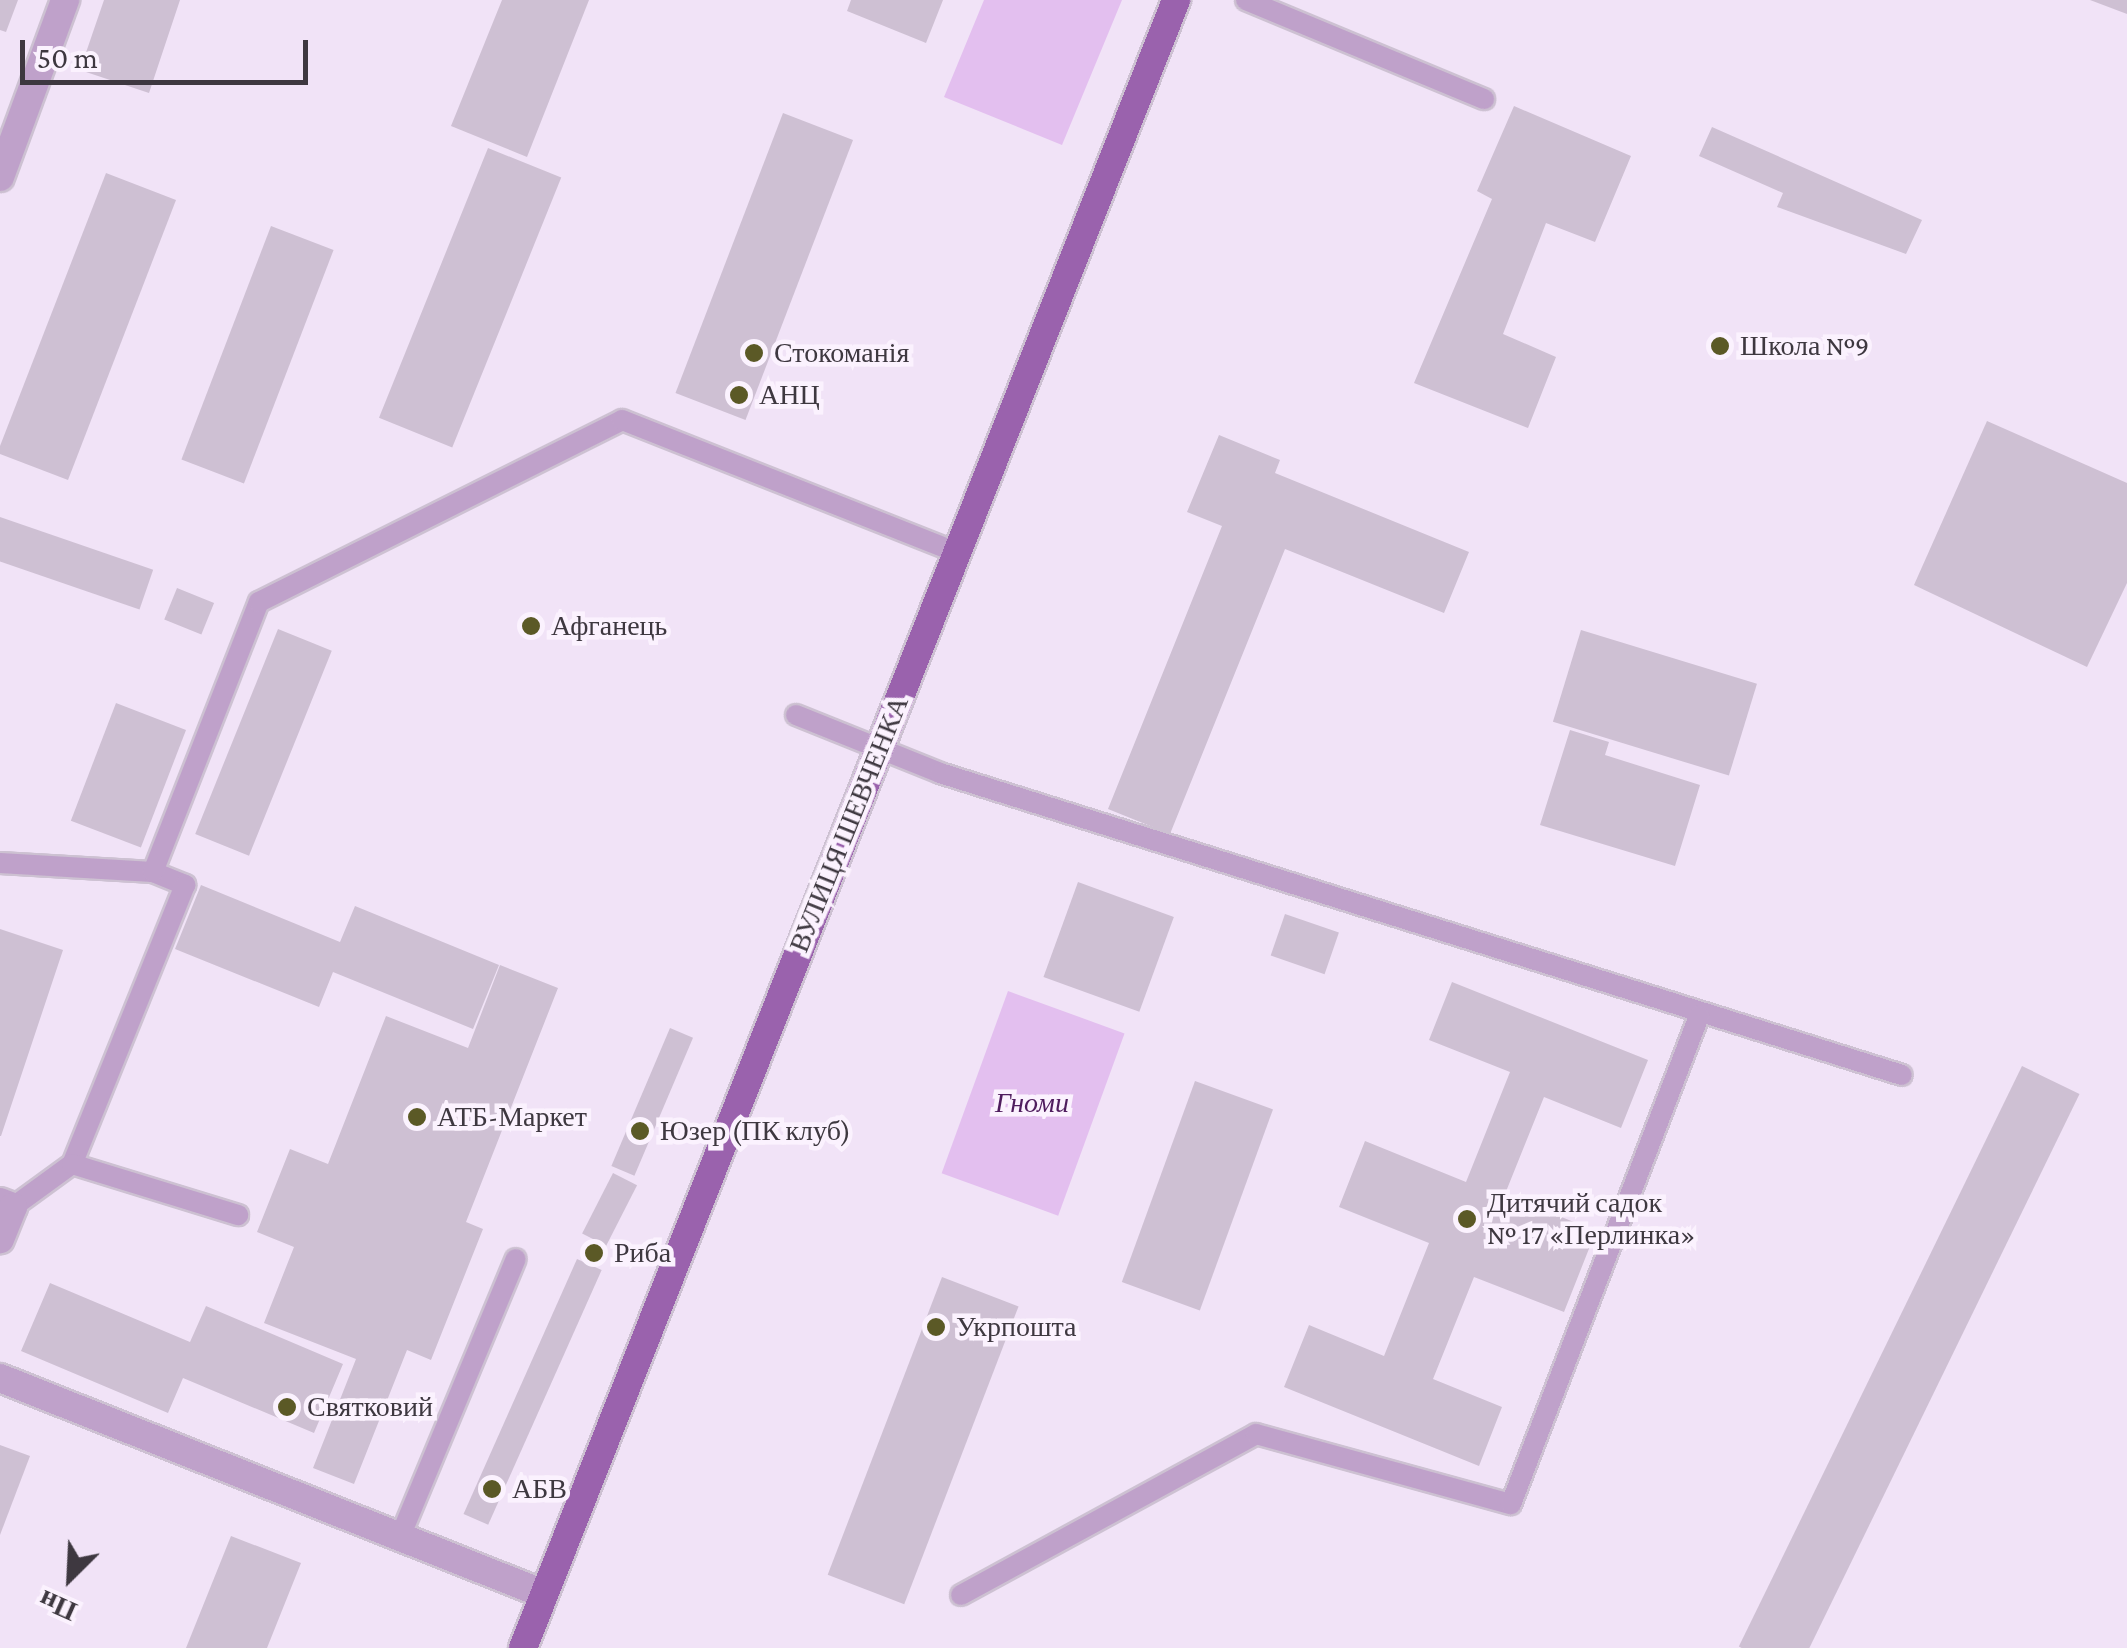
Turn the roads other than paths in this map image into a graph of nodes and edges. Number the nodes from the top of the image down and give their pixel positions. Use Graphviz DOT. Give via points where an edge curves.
graph roads {
  1 [pos="65,0"];
  2 [pos="1176,0"];
  3 [pos="1246,0"];
  4 [pos="1484,99"];
  5 [pos="0,177"];
  6 [pos="958,553"];
  7 [pos="796,715"];
  8 [pos="877,751"];
  9 [pos="0,863"];
  10 [pos="153,872"];
  11 [pos="1699,1016"];
  12 [pos="1902,1075"];
  13 [pos="72,1164"];
  14 [pos="7,1204"];
  15 [pos="238,1215"];
  16 [pos="0,1240"];
  17 [pos="516,1260"];
  18 [pos="0,1378"];
  19 [pos="400,1537"];
  20 [pos="544,1594"];
  21 [pos="961,1595"];
  22 [pos="523,1648"];
  1 -- 5 [label="street"];
  2 -- 6 [label="main road, ВУЛИЦЯ ШЕВЧЕНКА"];
  3 -- 4 [label="lane"];
  6 -- 8 [label="main road, ВУЛИЦЯ ШЕВЧЕНКА"];
  6 -- 10 [label="lane" via="622,420 259,602"];
  7 -- 8 [label="lane"];
  8 -- 11 [label="lane"];
  8 -- 20 [label="main road, ВУЛИЦЯ ШЕВЧЕНКА"];
  9 -- 10 [label="lane"];
  10 -- 13 [label="lane" via="185,885"];
  11 -- 12 [label="lane"];
  11 -- 21 [label="lane" via="1512,1504 1256,1434"];
  13 -- 14 [label="lane"];
  13 -- 15 [label="lane"];
  14 -- 16 [label="street"];
  17 -- 19 [label="lane"];
  18 -- 19 [label="street"];
  19 -- 20 [label="street"];
  20 -- 22 [label="main road, ВУЛИЦЯ ШЕВЧЕНКА"];
}
